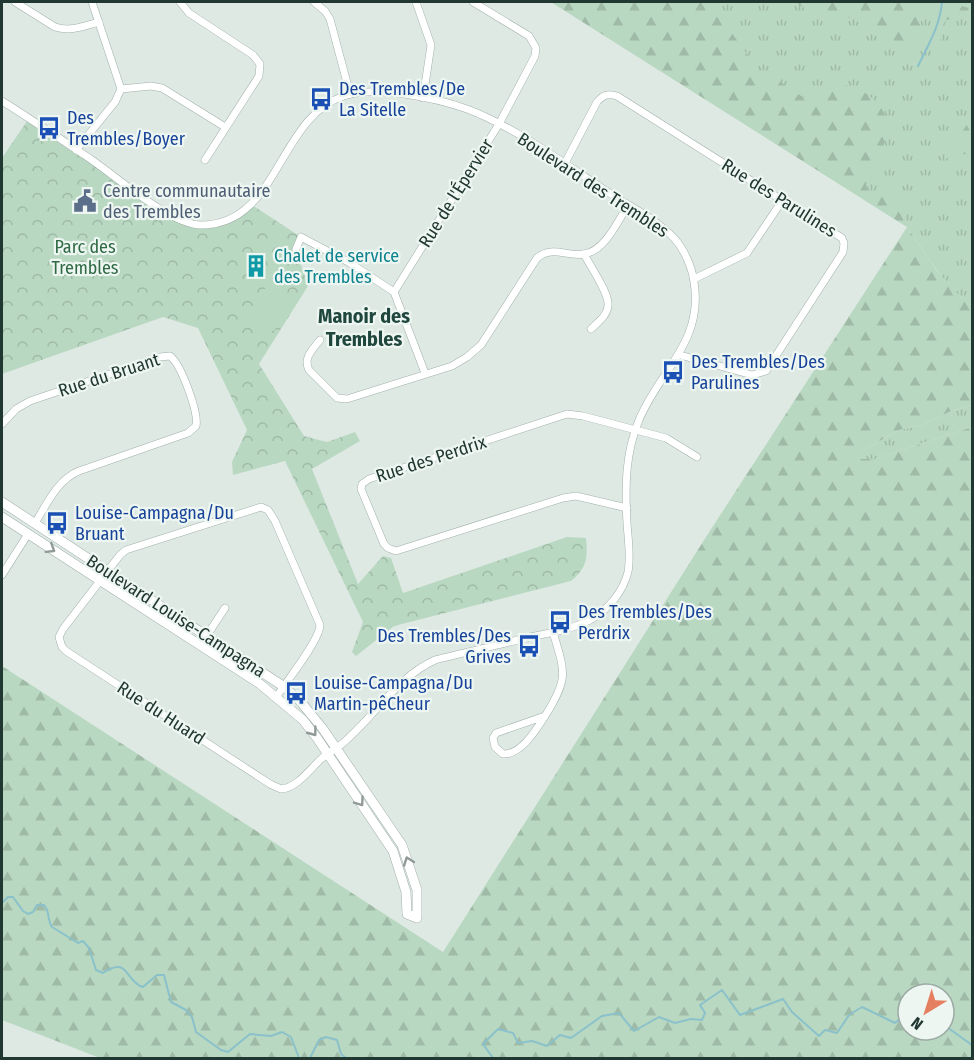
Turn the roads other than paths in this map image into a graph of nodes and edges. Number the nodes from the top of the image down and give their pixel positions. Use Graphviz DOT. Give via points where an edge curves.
graph roads {
  1 [pos="15,2"];
  2 [pos="92,2"];
  3 [pos="180,2"];
  4 [pos="314,2"];
  5 [pos="416,2"];
  6 [pos="473,2"];
  7 [pos="99,22"];
  8 [pos="121,89"];
  9 [pos="350,94"];
  10 [pos="423,98"];
  11 [pos="2,100"];
  12 [pos="499,124"];
  13 [pos="225,127"];
  14 [pos="76,150"];
  15 [pos="205,160"];
  16 [pos="565,163"];
  17 [pos="782,201"];
  18 [pos="628,205"];
  19 [pos="296,249"];
  20 [pos="584,254"];
  21 [pos="694,279"];
  22 [pos="394,292"];
  23 [pos="591,328"];
  24 [pos="320,340"];
  25 [pos="680,355"];
  26 [pos="425,373"];
  27 [pos="2,424"];
  28 [pos="635,431"];
  29 [pos="698,457"];
  30 [pos="2,502"];
  31 [pos="627,508"];
  32 [pos="2,517"];
  33 [pos="35,523"];
  34 [pos="28,534"];
  35 [pos="108,572"];
  36 [pos="2,575"];
  37 [pos="101,581"];
  38 [pos="225,608"];
  39 [pos="553,632"];
  40 [pos="207,636"];
  41 [pos="200,645"];
  42 [pos="283,686"];
  43 [pos="276,696"];
  44 [pos="545,716"];
  45 [pos="336,747"];
  46 [pos="327,754"];
  1 -- 7 [label="street" via="62,30"];
  2 -- 7 [label="street"];
  3 -- 13 [label="street" via="189,13 253,55 260,64 258,76"];
  4 -- 9 [label="street" via="330,19"];
  5 -- 10 [label="street" via="431,45"];
  6 -- 12 [label="street, Rue de l'Épervier" via="529,36 536,48"];
  7 -- 8 [label="street"];
  8 -- 13 [label="street" via="162,88"];
  8 -- 14 [label="street"];
  9 -- 10 [label="street, Boulevard des Trembles" via="378,91"];
  9 -- 14 [label="street, Boulevard des Trembles" via="331,101 312,116 258,197 244,211 221,223 194,225 177,219"];
  10 -- 12 [label="street, Boulevard des Trembles" via="465,108"];
  11 -- 14 [label="street, Boulevard des Trembles"];
  12 -- 16 [label="street, Boulevard des Trembles"];
  12 -- 22 [label="street, Rue de l'Épervier"];
  13 -- 15 [label="street"];
  16 -- 17 [label="street, Rue des Parulines" via="597,102 611,94"];
  16 -- 18 [label="street, Boulevard des Trembles"];
  17 -- 21 [label="street" via="747,253"];
  17 -- 25 [label="street, Rue des Parulines" via="838,235 844,247 769,368 752,375"];
  18 -- 20 [label="street" via="608,237"];
  18 -- 21 [label="street, Boulevard des Trembles" via="672,236"];
  19 -- 22 [label="street" via="301,237"];
  20 -- 23 [label="street" via="608,305"];
  20 -- 26 [label="street" via="542,254 481,345 458,364"];
  21 -- 25 [label="street, Boulevard des Trembles" via="693,325"];
  22 -- 26 [label="street"];
  24 -- 26 [label="street" via="307,365 337,398 347,399"];
  25 -- 28 [label="street, Boulevard des Trembles" via="651,398"];
  27 -- 33 [label="street, Rue du Bruant" via="30,401 170,356 178,365 196,417 196,426 188,433 73,474 58,488"];
  28 -- 29 [label="street" via="666,438"];
  28 -- 31 [label="street, Boulevard des Trembles" via="626,472"];
  28 -- 31 [label="street, Rue des Perdrix" via="567,414 369,479 361,489 384,544 396,551 563,498 576,496"];
  30 -- 33 [label="street, Boulevard Louise-Campagna"];
  31 -- 39 [label="street, Boulevard des Trembles" via="629,562 618,594 591,620"];
  32 -- 34 [label="street, Boulevard Louise-Campagna"];
  33 -- 34 [label="street"];
  33 -- 35 [label="street, Boulevard Louise-Campagna"];
  34 -- 36 [label="street"];
  34 -- 37 [label="street, Boulevard Louise-Campagna, one-way"];
  35 -- 37 [label="street"];
  35 -- 40 [label="street, Boulevard Louise-Campagna"];
  35 -- 42 [label="street" via="126,550 254,507 265,508 275,521 320,625 315,640"];
  37 -- 41 [label="street, Boulevard Louise-Campagna"];
  37 -- 46 [label="street, Rue du Huard" via="60,633 59,642 66,651 281,789 290,787"];
  38 -- 40 [label="street"];
  39 -- 44 [label="street" via="564,675"];
  39 -- 45 [label="street, Boulevard des Trembles" via="425,665"];
  40 -- 41 [label="street"];
  40 -- 42 [label="street, Boulevard Louise-Campagna"];
  41 -- 43 [label="street, Boulevard Louise-Campagna"];
  42 -- 43 [label="street"];
  42 -- 45 [label="street, Boulevard Louise-Campagna"];
  43 -- 46 [label="street, Boulevard Louise-Campagna, one-way" via="303,720"];
  44 -- 44 [label="street" via="500,730 493,738 495,747 503,754 513,753"];
  45 -- 46 [label="street, Boulevard des Trembles"];
  46 -- 45 [label="street, Boulevard Louise-Campagna, one-way" via="393,851 406,892 407,914 417,918 417,890 402,845"];
}
